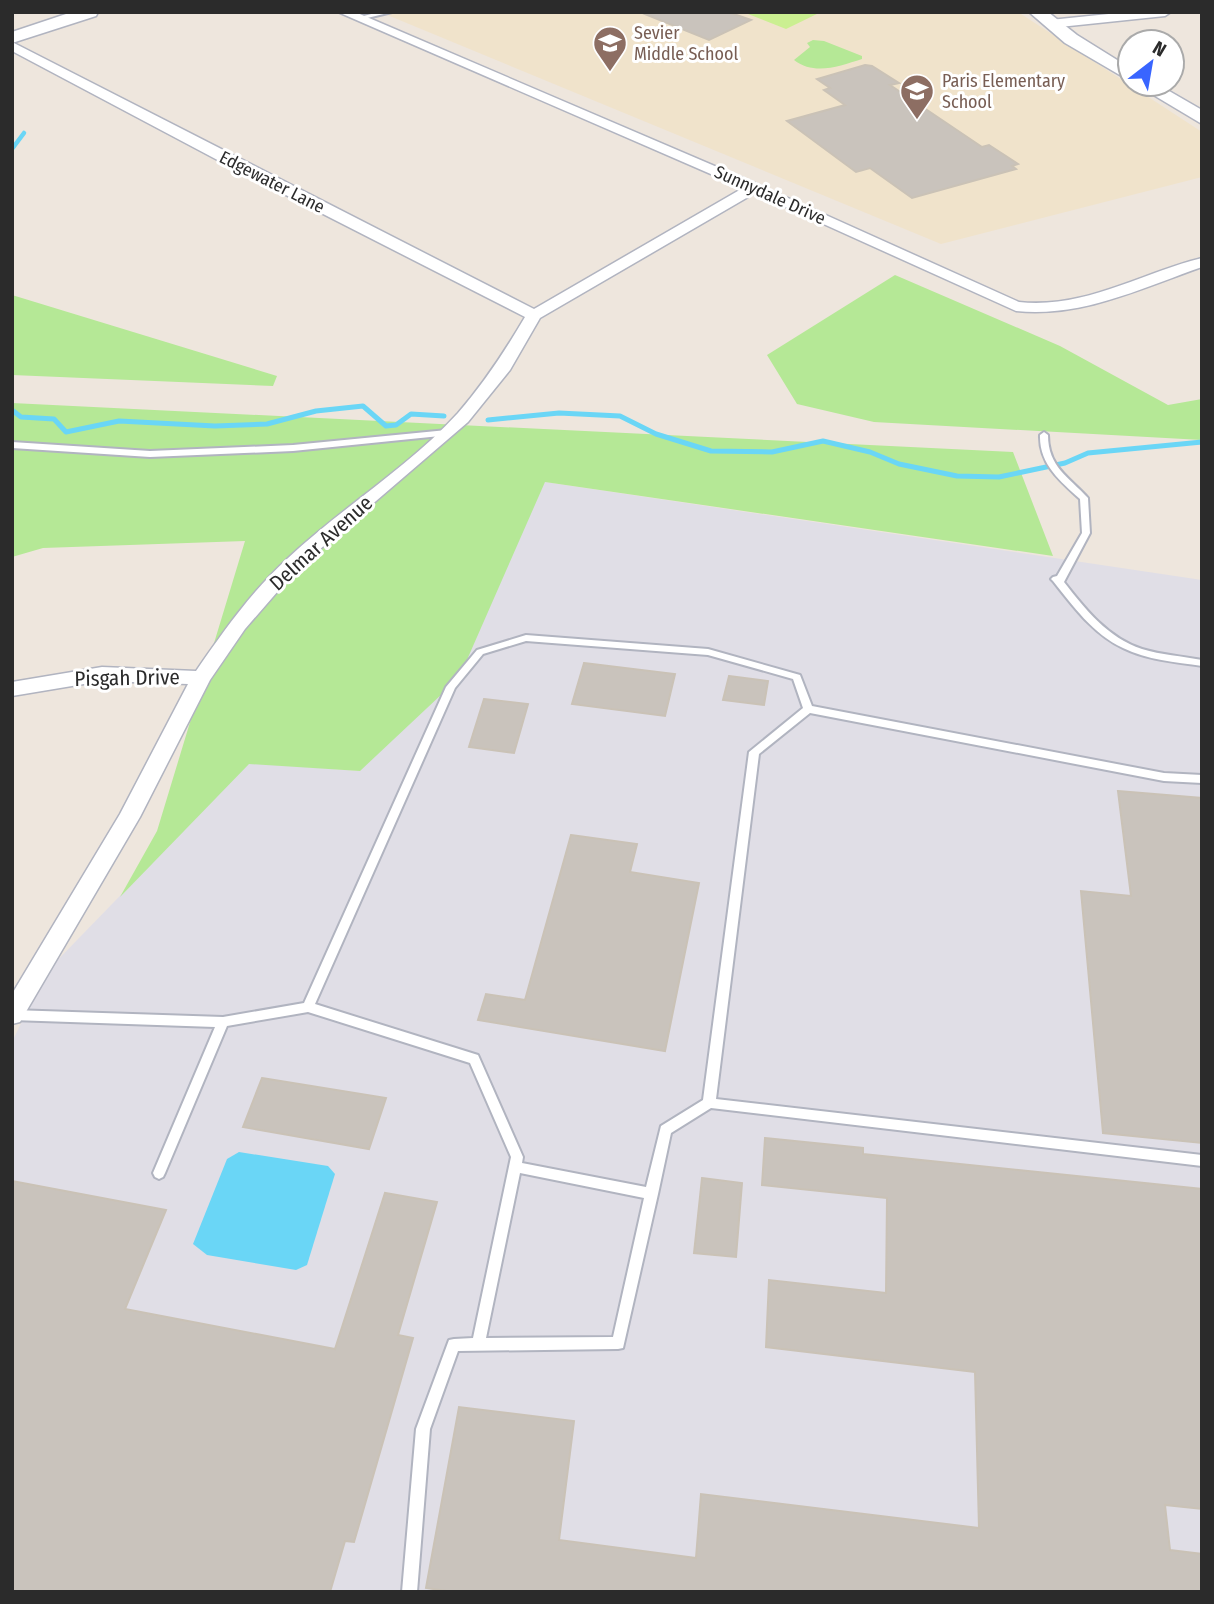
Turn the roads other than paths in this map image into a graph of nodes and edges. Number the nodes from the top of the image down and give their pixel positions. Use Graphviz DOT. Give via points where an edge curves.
graph roads {
  1 [pos="90,12"];
  2 [pos="344,12"];
  3 [pos="389,12"];
  4 [pos="1165,12"];
  5 [pos="359,18"];
  6 [pos="1044,18"];
  7 [pos="12,38"];
  8 [pos="12,46"];
  9 [pos="1116,67"];
  10 [pos="1168,98"];
  11 [pos="1202,118"];
  12 [pos="754,188"];
  13 [pos="1202,262"];
  14 [pos="534,315"];
  15 [pos="447,433"];
  16 [pos="1044,435"];
  17 [pos="12,445"];
  18 [pos="1202,663"];
  19 [pos="201,678"];
  20 [pos="12,689"];
  21 [pos="808,709"];
  22 [pos="1202,779"];
  23 [pos="308,1007"];
  24 [pos="12,1015"];
  25 [pos="223,1022"];
  26 [pos="709,1103"];
  27 [pos="1202,1161"];
  28 [pos="515,1167"];
  29 [pos="159,1172"];
  30 [pos="652,1194"];
  31 [pos="478,1345"];
  32 [pos="409,1592"];
  1 -- 7 [label="street"];
  2 -- 5 [label="street, Sunnydale Drive"];
  3 -- 5 [label="lane"];
  4 -- 6 [label="street"];
  5 -- 12 [label="street, Sunnydale Drive"];
  6 -- 9 [label="street"];
  8 -- 14 [label="street, Edgewater Lane"];
  10 -- 11 [label="street"];
  12 -- 13 [label="street, Sunnydale Drive" via="1024,308 1070,305"];
  12 -- 14 [label="street, Delmar Avenue"];
  14 -- 15 [label="street, Delmar Avenue" via="503,367"];
  15 -- 17 [label="lane" via="293,448 150,454"];
  15 -- 19 [label="street, Delmar Avenue" via="292,564 238,625"];
  16 -- 18 [label="lane" via="1047,459 1084,498 1086,533 1058,580 1087,617 1119,643"];
  19 -- 20 [label="street, Pisgah Drive" via="102,674"];
  19 -- 24 [label="street, Delmar Avenue" via="129,817"];
  21 -- 22 [label="lane" via="1164,778"];
  21 -- 23 [label="lane" via="797,677 708,652 526,638 480,652 451,687"];
  21 -- 26 [label="lane" via="754,752"];
  23 -- 25 [label="lane"];
  23 -- 28 [label="lane" via="474,1059 517,1157"];
  24 -- 25 [label="lane"];
  25 -- 29 [label="lane"];
  26 -- 27 [label="lane"];
  26 -- 30 [label="lane" via="665,1130"];
  28 -- 30 [label="lane"];
  28 -- 31 [label="lane"];
  30 -- 31 [label="lane" via="618,1343"];
  31 -- 32 [label="lane" via="454,1345 423,1429"];
}
